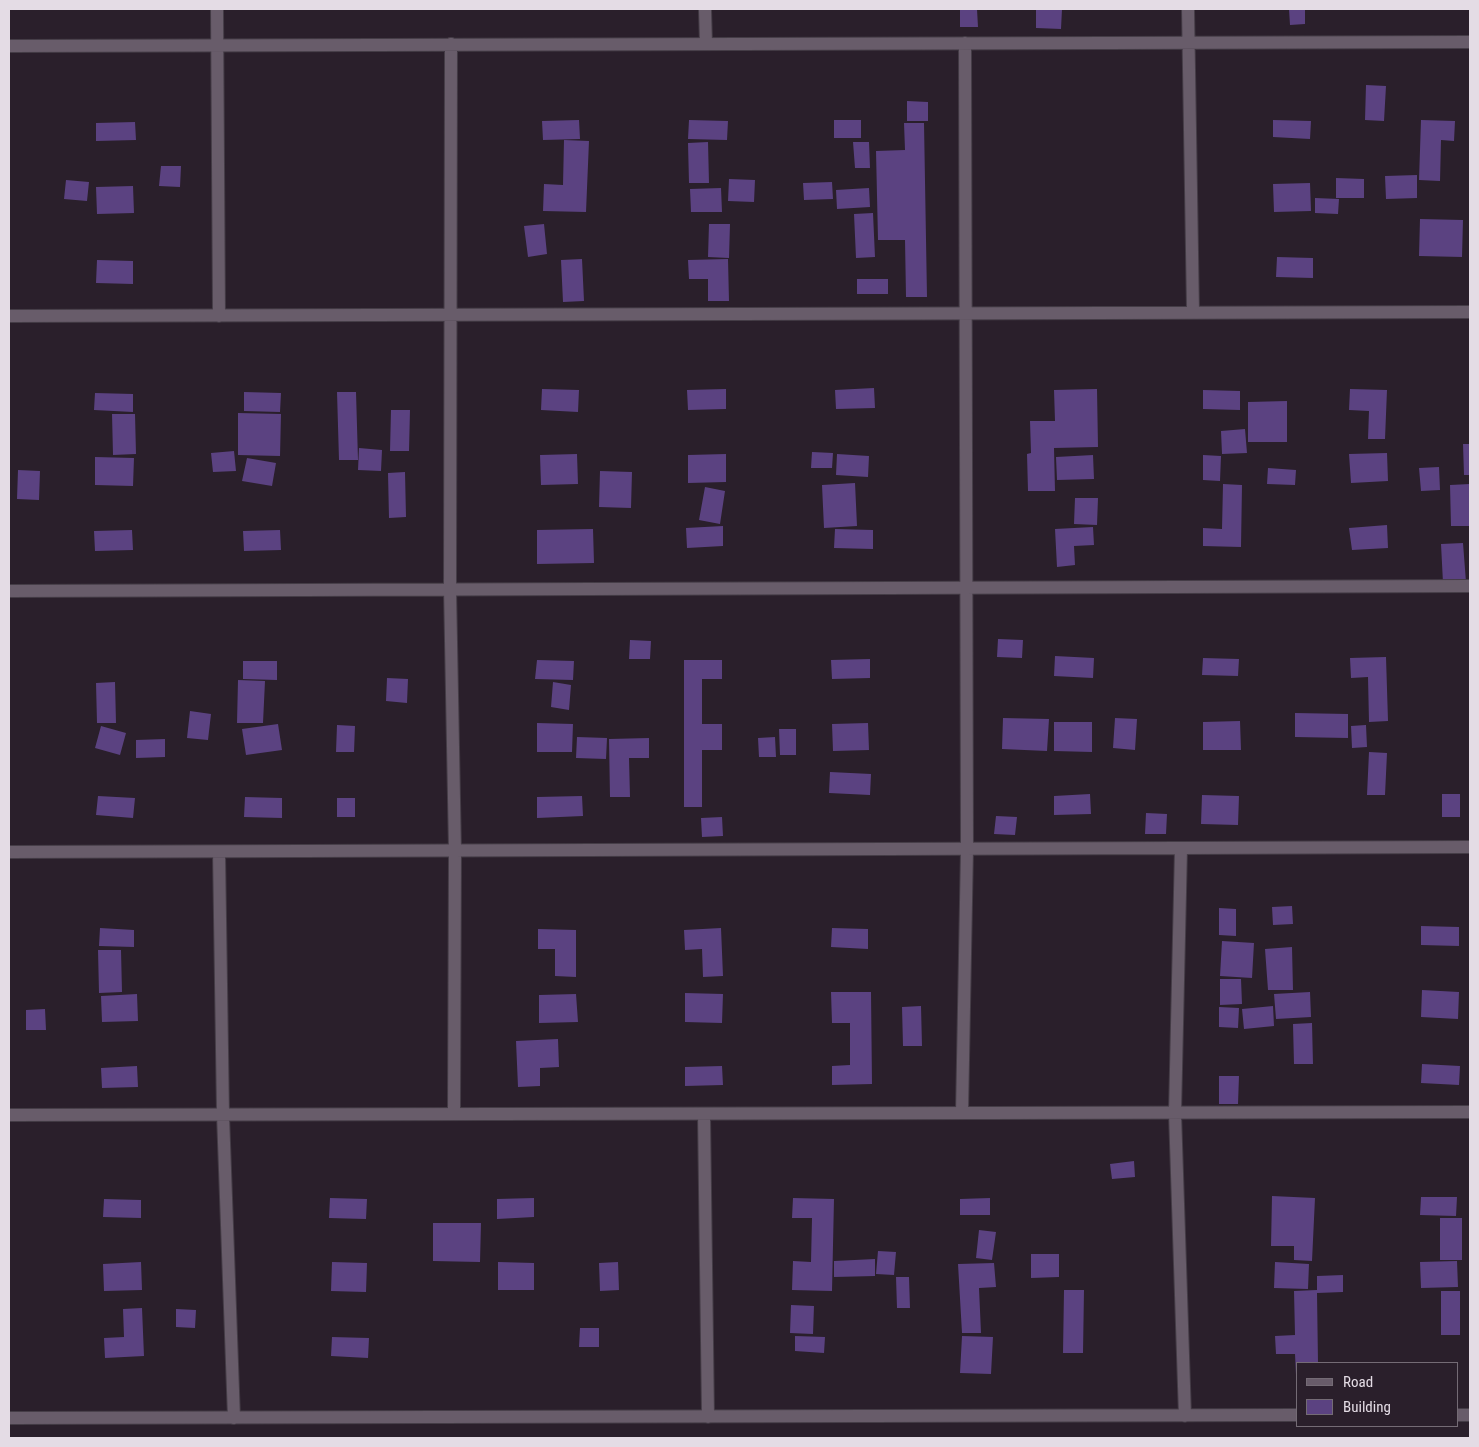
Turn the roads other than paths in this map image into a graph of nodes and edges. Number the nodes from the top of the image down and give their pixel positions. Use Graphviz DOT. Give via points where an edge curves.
graph roads {
  1 [pos="217,9"];
  2 [pos="705,9"];
  3 [pos="1188,9"];
  4 [pos="1470,42"];
  5 [pos="965,43"];
  6 [pos="1188,43"];
  7 [pos="451,44"];
  8 [pos="706,44"];
  9 [pos="216,45"];
  10 [pos="9,46"];
  11 [pos="1194,312"];
  12 [pos="1470,312"];
  13 [pos="966,313"];
  14 [pos="450,315"];
  15 [pos="9,316"];
  16 [pos="219,316"];
  17 [pos="1470,586"];
  18 [pos="967,588"];
  19 [pos="450,589"];
  20 [pos="9,591"];
  21 [pos="1470,847"];
  22 [pos="1181,848"];
  23 [pos="967,849"];
  24 [pos="455,851"];
  25 [pos="9,852"];
  26 [pos="219,852"];
  27 [pos="1470,1112"];
  28 [pos="962,1113"];
  29 [pos="1175,1113"];
  30 [pos="454,1114"];
  31 [pos="704,1114"];
  32 [pos="9,1115"];
  33 [pos="222,1115"];
  34 [pos="1296,1415"];
  35 [pos="1185,1416"];
  36 [pos="708,1417"];
  37 [pos="9,1418"];
  38 [pos="234,1418"];
  1 -- 9 [label="street"];
  2 -- 8 [label="street"];
  3 -- 6 [label="street"];
  4 -- 6 [label="street"];
  5 -- 6 [label="street"];
  5 -- 8 [label="street"];
  5 -- 13 [label="street"];
  6 -- 11 [label="street"];
  7 -- 8 [label="street"];
  7 -- 9 [label="street"];
  7 -- 14 [label="street"];
  9 -- 10 [label="street"];
  9 -- 16 [label="street"];
  11 -- 12 [label="street"];
  11 -- 13 [label="street"];
  13 -- 14 [label="street"];
  13 -- 18 [label="street"];
  14 -- 16 [label="street"];
  14 -- 19 [label="street"];
  15 -- 16 [label="street"];
  17 -- 18 [label="street"];
  18 -- 19 [label="street"];
  18 -- 23 [label="street"];
  19 -- 20 [label="street"];
  19 -- 24 [label="street"];
  21 -- 22 [label="street"];
  22 -- 23 [label="street"];
  22 -- 29 [label="street"];
  23 -- 24 [label="street"];
  23 -- 28 [label="street"];
  24 -- 26 [label="street"];
  24 -- 30 [label="street"];
  25 -- 26 [label="street"];
  26 -- 33 [label="street"];
  27 -- 29 [label="street"];
  28 -- 29 [label="street"];
  28 -- 31 [label="street"];
  29 -- 35 [label="street"];
  30 -- 31 [label="street"];
  30 -- 33 [label="street"];
  31 -- 36 [label="street"];
  32 -- 33 [label="street"];
  33 -- 38 [label="street"];
  34 -- 35 [label="street"];
  35 -- 36 [label="street"];
  36 -- 38 [label="street"];
  37 -- 38 [label="street"];
}
